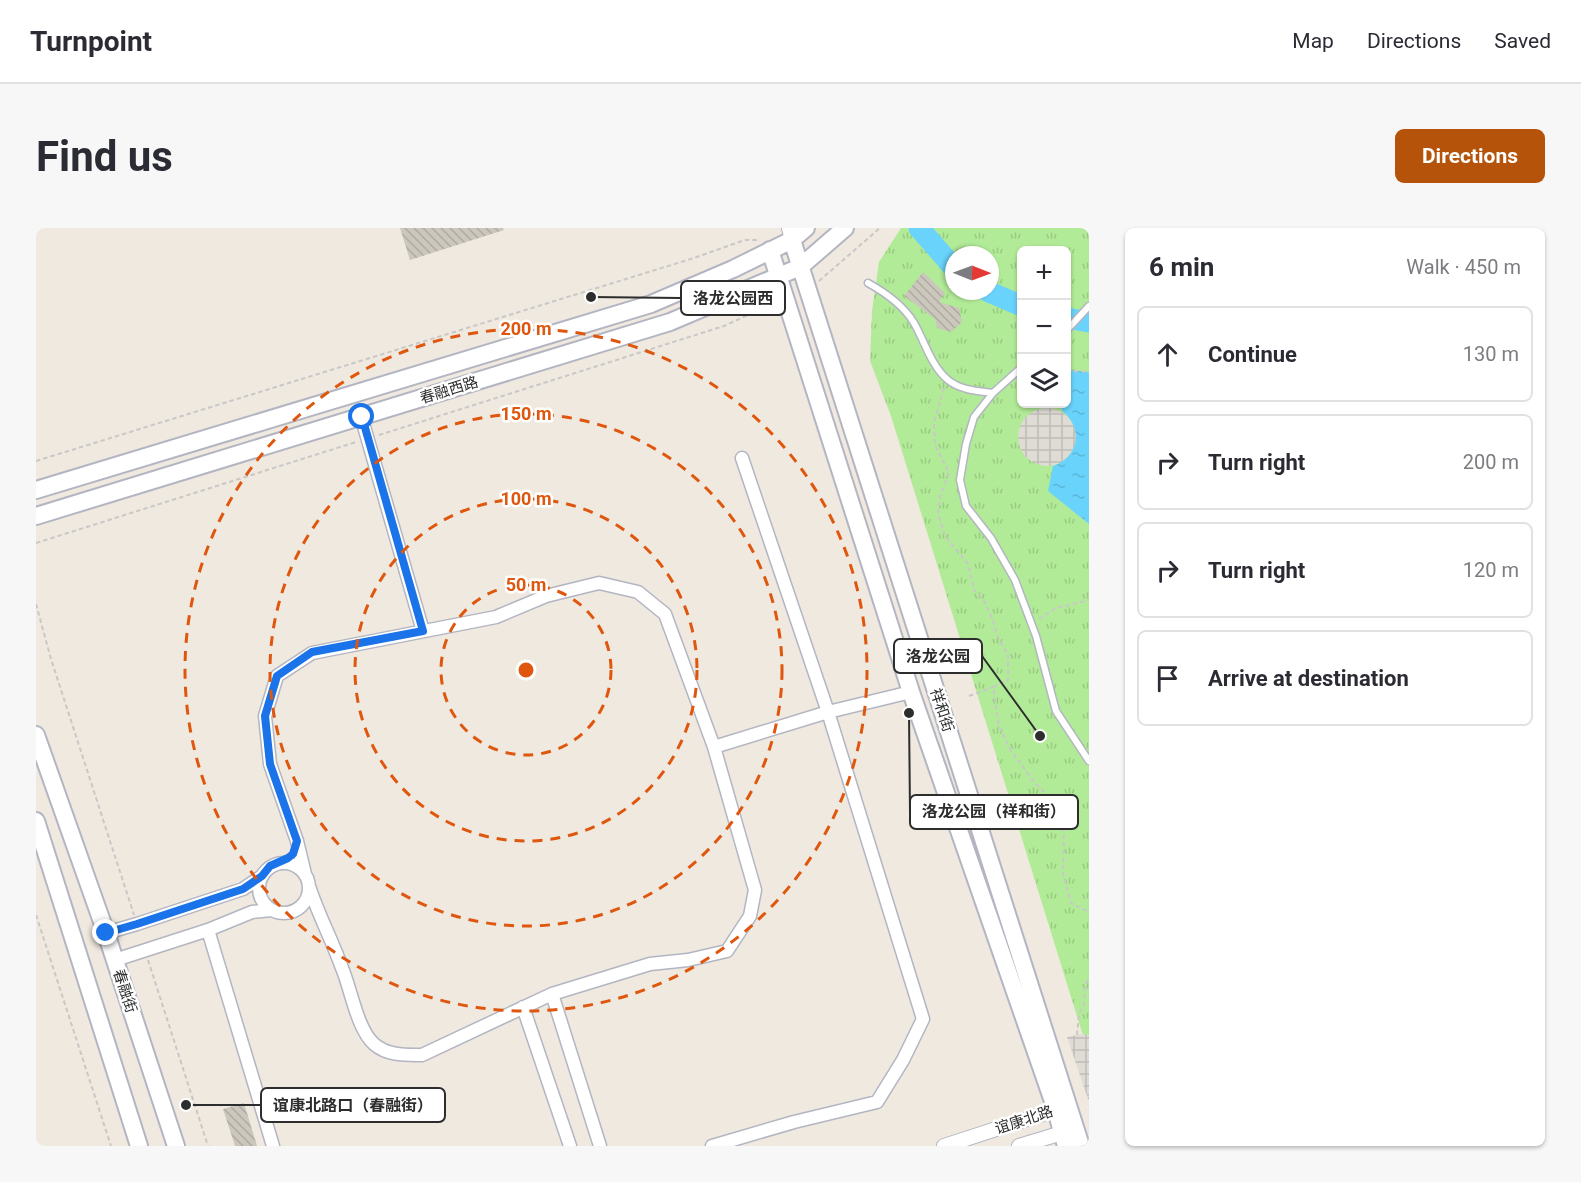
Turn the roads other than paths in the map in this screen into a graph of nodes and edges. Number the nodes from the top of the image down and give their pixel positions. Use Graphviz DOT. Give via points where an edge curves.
graph roads {
  1 [pos="806,228"];
  2 [pos="845,228"];
  3 [pos="790,234"];
  4 [pos="769,245"];
  5 [pos="800,267"];
  6 [pos="777,277"];
  7 [pos="868,283"];
  8 [pos="1089,306"];
  9 [pos="1071,326"];
  10 [pos="1017,371"];
  11 [pos="993,393"];
  12 [pos="362,417"];
  13 [pos="742,458"];
  14 [pos="80,478"];
  15 [pos="36,482"];
  16 [pos="36,490"];
  17 [pos="85,501"];
  18 [pos="36,516"];
  19 [pos="36,530"];
  20 [pos="423,631"];
  21 [pos="911,692"];
  22 [pos="828,712"];
  23 [pos="36,735"];
  24 [pos="714,747"];
  25 [pos="1089,761"];
  26 [pos="36,821"];
  27 [pos="297,841"];
  28 [pos="283,862"];
  29 [pos="262,876"];
  30 [pos="307,880"];
  31 [pos="297,909"];
  32 [pos="272,910"];
  33 [pos="320,919"];
  34 [pos="208,930"];
  35 [pos="106,933"];
  36 [pos="115,960"];
  37 [pos="552,994"];
  38 [pos="523,1007"];
  39 [pos="1062,1108"];
  40 [pos="1068,1136"];
  41 [pos="139,1146"];
  42 [pos="176,1146"];
  43 [pos="273,1146"];
  44 [pos="570,1146"];
  45 [pos="600,1146"];
  46 [pos="712,1146"];
  47 [pos="944,1146"];
  48 [pos="1019,1146"];
  49 [pos="1081,1146"];
  1 -- 3 [label="main road, 春融西路"];
  2 -- 5 [label="main road, 春融西路"];
  3 -- 4 [label="main road, 春融西路"];
  3 -- 5 [label="main road, 祥和街"];
  4 -- 6 [label="main road, 祥和街"];
  4 -- 14 [label="main road, 春融西路" via="733,269 651,304"];
  5 -- 6 [label="main road, 春融西路"];
  5 -- 39 [label="main road, 祥和街"];
  6 -- 12 [label="main road, 春融西路" via="669,322"];
  6 -- 21 [label="main road, 祥和街"];
  7 -- 11 [label="lane" via="897,303 913,321 933,362 947,380 958,387"];
  8 -- 9 [label="lane"];
  10 -- 11 [label="lane"];
  11 -- 25 [label="lane" via="974,417 966,444 960,480 966,506 991,538 1015,580 1056,711"];
  12 -- 17 [label="main road, 春融西路"];
  12 -- 20 [label="street"];
  13 -- 22 [label="street"];
  14 -- 15 [label="main road"];
  14 -- 16 [label="main road, 春融西路"];
  17 -- 18 [label="main road, 春融西路"];
  17 -- 19 [label="main road"];
  20 -- 24 [label="street" via="496,617 546,596 599,583 638,592 665,614"];
  20 -- 27 [label="street" via="312,652 277,676 265,716 270,764"];
  21 -- 22 [label="street"];
  21 -- 39 [label="main road, 祥和街"];
  22 -- 24 [label="street"];
  22 -- 46 [label="street" via="923,1019 877,1102"];
  23 -- 35 [label="main road, 春融街"];
  24 -- 37 [label="street" via="755,890 750,916 727,951 650,964"];
  26 -- 41 [label="main road"];
  27 -- 28 [label="street" via="293,854"];
  27 -- 30 [label="street"];
  28 -- 29 [label="street" via="270,866"];
  28 -- 30 [label="street" via="295,865"];
  29 -- 32 [label="street" via="260,895"];
  29 -- 35 [label="street" via="243,889"];
  30 -- 31 [label="street" via="306,899"];
  30 -- 33 [label="street"];
  31 -- 32 [label="street" via="285,913"];
  31 -- 33 [label="street"];
  32 -- 34 [label="street" via="252,912"];
  33 -- 38 [label="street" via="366,1035 388,1053 422,1055"];
  34 -- 36 [label="street"];
  34 -- 43 [label="street"];
  35 -- 36 [label="main road, 春融街"];
  36 -- 42 [label="main road, 春融街"];
  37 -- 38 [label="street"];
  37 -- 45 [label="street"];
  38 -- 44 [label="street"];
  39 -- 40 [label="main road, 祥和街"];
  39 -- 47 [label="street, 谊康北路"];
  40 -- 48 [label="street, 谊康北路"];
  40 -- 49 [label="main road, 祥和街"];
}
